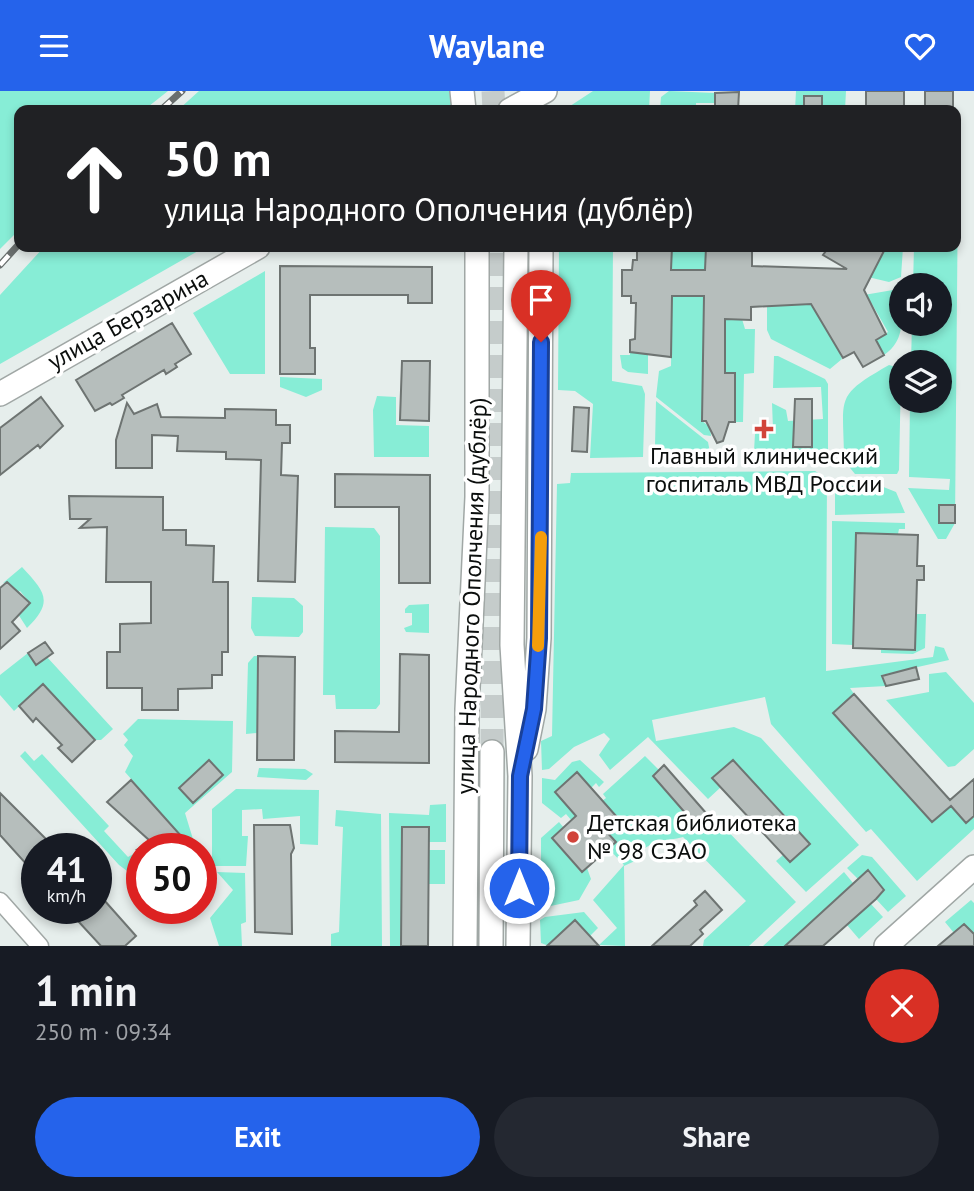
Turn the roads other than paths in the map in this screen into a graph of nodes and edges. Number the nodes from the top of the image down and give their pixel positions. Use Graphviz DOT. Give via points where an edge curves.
graph roads {
  1 [pos="544,91"];
  2 [pos="519,105"];
  3 [pos="249,252"];
  4 [pos="477,252"];
  5 [pos="516,252"];
  6 [pos="541,252"];
  7 [pos="0,394"];
  8 [pos="492,752"];
  9 [pos="520,776"];
  10 [pos="974,867"];
  11 [pos="0,901"];
  12 [pos="40,946"];
  13 [pos="465,946"];
  14 [pos="491,946"];
  15 [pos="519,946"];
  16 [pos="886,946"];
  1 -- 2 [label="street"];
  3 -- 7 [label="street, улица Берзарина"];
  4 -- 13 [label="street, улица Народного Ополчения (дублёр)" via="477,497 467,709"];
  5 -- 9 [label="street" via="512,645"];
  6 -- 9 [label="street" via="539,638 534,709"];
  8 -- 14 [label="street"];
  9 -- 15 [label="street"];
  10 -- 16 [label="street"];
  11 -- 12 [label="street"];
}
